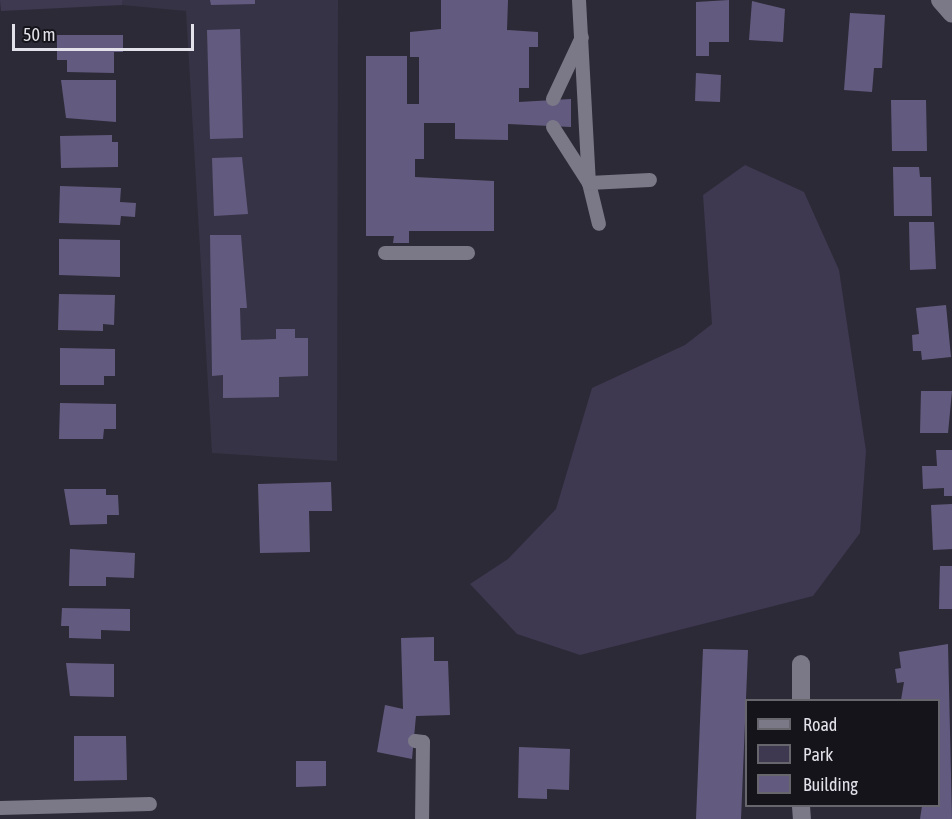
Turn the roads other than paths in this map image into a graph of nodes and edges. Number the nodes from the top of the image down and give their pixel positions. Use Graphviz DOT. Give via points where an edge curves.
graph roads {
  1 [pos="579,0"];
  2 [pos="582,37"];
  3 [pos="553,99"];
  4 [pos="553,127"];
  5 [pos="650,180"];
  6 [pos="589,183"];
  7 [pos="599,224"];
  8 [pos="385,253"];
  9 [pos="468,253"];
  10 [pos="801,664"];
  11 [pos="801,699"];
  12 [pos="416,741"];
  13 [pos="150,804"];
  14 [pos="0,808"];
  15 [pos="422,819"];
  1 -- 2 [label="lane"];
  2 -- 3 [label="lane"];
  2 -- 6 [label="lane"];
  4 -- 6 [label="lane"];
  5 -- 6 [label="lane"];
  6 -- 7 [label="lane"];
  8 -- 9 [label="lane"];
  10 -- 11 [label="street"];
  12 -- 15 [label="lane" via="423,742"];
  13 -- 14 [label="lane"];
}
